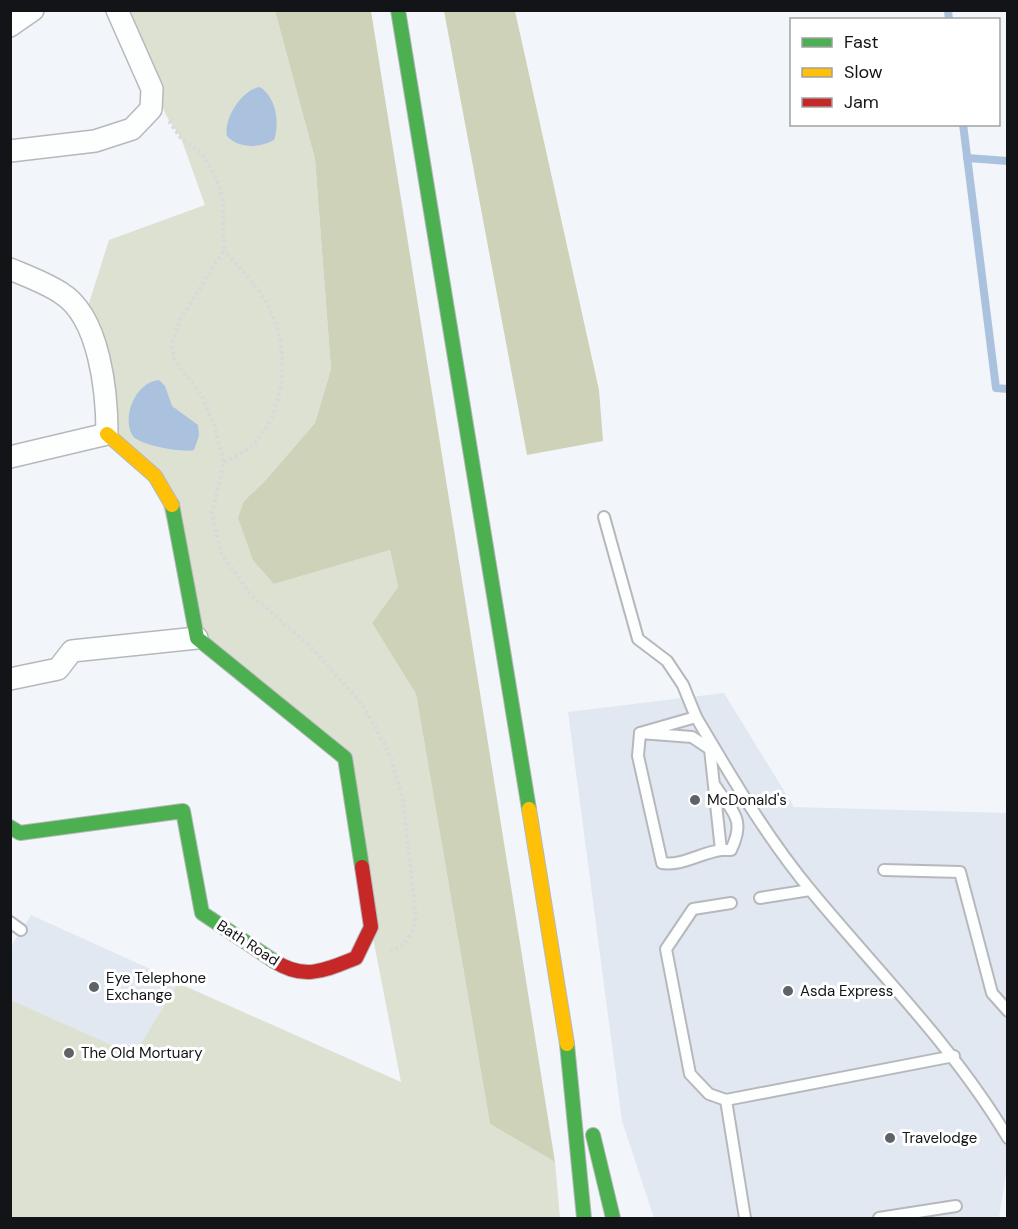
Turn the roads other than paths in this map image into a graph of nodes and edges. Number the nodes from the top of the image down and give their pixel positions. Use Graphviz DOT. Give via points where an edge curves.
graph roads {
  1 [pos="33,10"];
  2 [pos="117,10"];
  3 [pos="398,10"];
  4 [pos="10,26"];
  5 [pos="10,151"];
  6 [pos="10,269"];
  7 [pos="107,434"];
  8 [pos="10,457"];
  9 [pos="604,517"];
  10 [pos="197,638"];
  11 [pos="10,679"];
  12 [pos="696,717"];
  13 [pos="640,733"];
  14 [pos="715,784"];
  15 [pos="10,827"];
  16 [pos="721,850"];
  17 [pos="884,870"];
  18 [pos="810,890"];
  19 [pos="760,898"];
  20 [pos="731,903"];
  21 [pos="10,922"];
  22 [pos="21,930"];
  23 [pos="1008,1011"];
  24 [pos="566,1035"];
  25 [pos="954,1056"];
  26 [pos="726,1100"];
  27 [pos="1008,1138"];
  28 [pos="956,1206"];
  29 [pos="584,1218"];
  30 [pos="614,1218"];
  31 [pos="745,1218"];
  32 [pos="879,1218"];
  1 -- 4 [label="street"];
  2 -- 5 [label="street" via="152,89 152,109 132,129 95,141"];
  3 -- 24 [label="main road"];
  6 -- 7 [label="street" via="63,294 84,319 102,368"];
  7 -- 8 [label="street"];
  7 -- 10 [label="main road" via="155,476 174,508"];
  9 -- 12 [label="lane" via="638,639 667,661 683,685"];
  10 -- 11 [label="street" via="72,651 58,669"];
  10 -- 15 [label="main road, Bath Road" via="345,758 371,927 356,958 319,972 290,971 202,913 183,811 20,832"];
  12 -- 13 [label="lane"];
  12 -- 18 [label="lane" via="754,815"];
  13 -- 14 [label="lane" via="692,736 710,749"];
  13 -- 16 [label="lane" via="638,756 662,863 676,865 705,852"];
  14 -- 16 [label="lane"];
  14 -- 16 [label="lane" via="737,819 739,833 731,850"];
  17 -- 23 [label="lane" via="960,872 992,993"];
  18 -- 19 [label="lane"];
  18 -- 25 [label="lane"];
  20 -- 26 [label="lane" via="693,909 666,949 690,1074 709,1094"];
  21 -- 22 [label="lane"];
  24 -- 29 [label="main road"];
  24 -- 30 [label="main road"];
  25 -- 26 [label="lane"];
  25 -- 27 [label="lane"];
  26 -- 31 [label="lane"];
  28 -- 32 [label="lane"];
}
